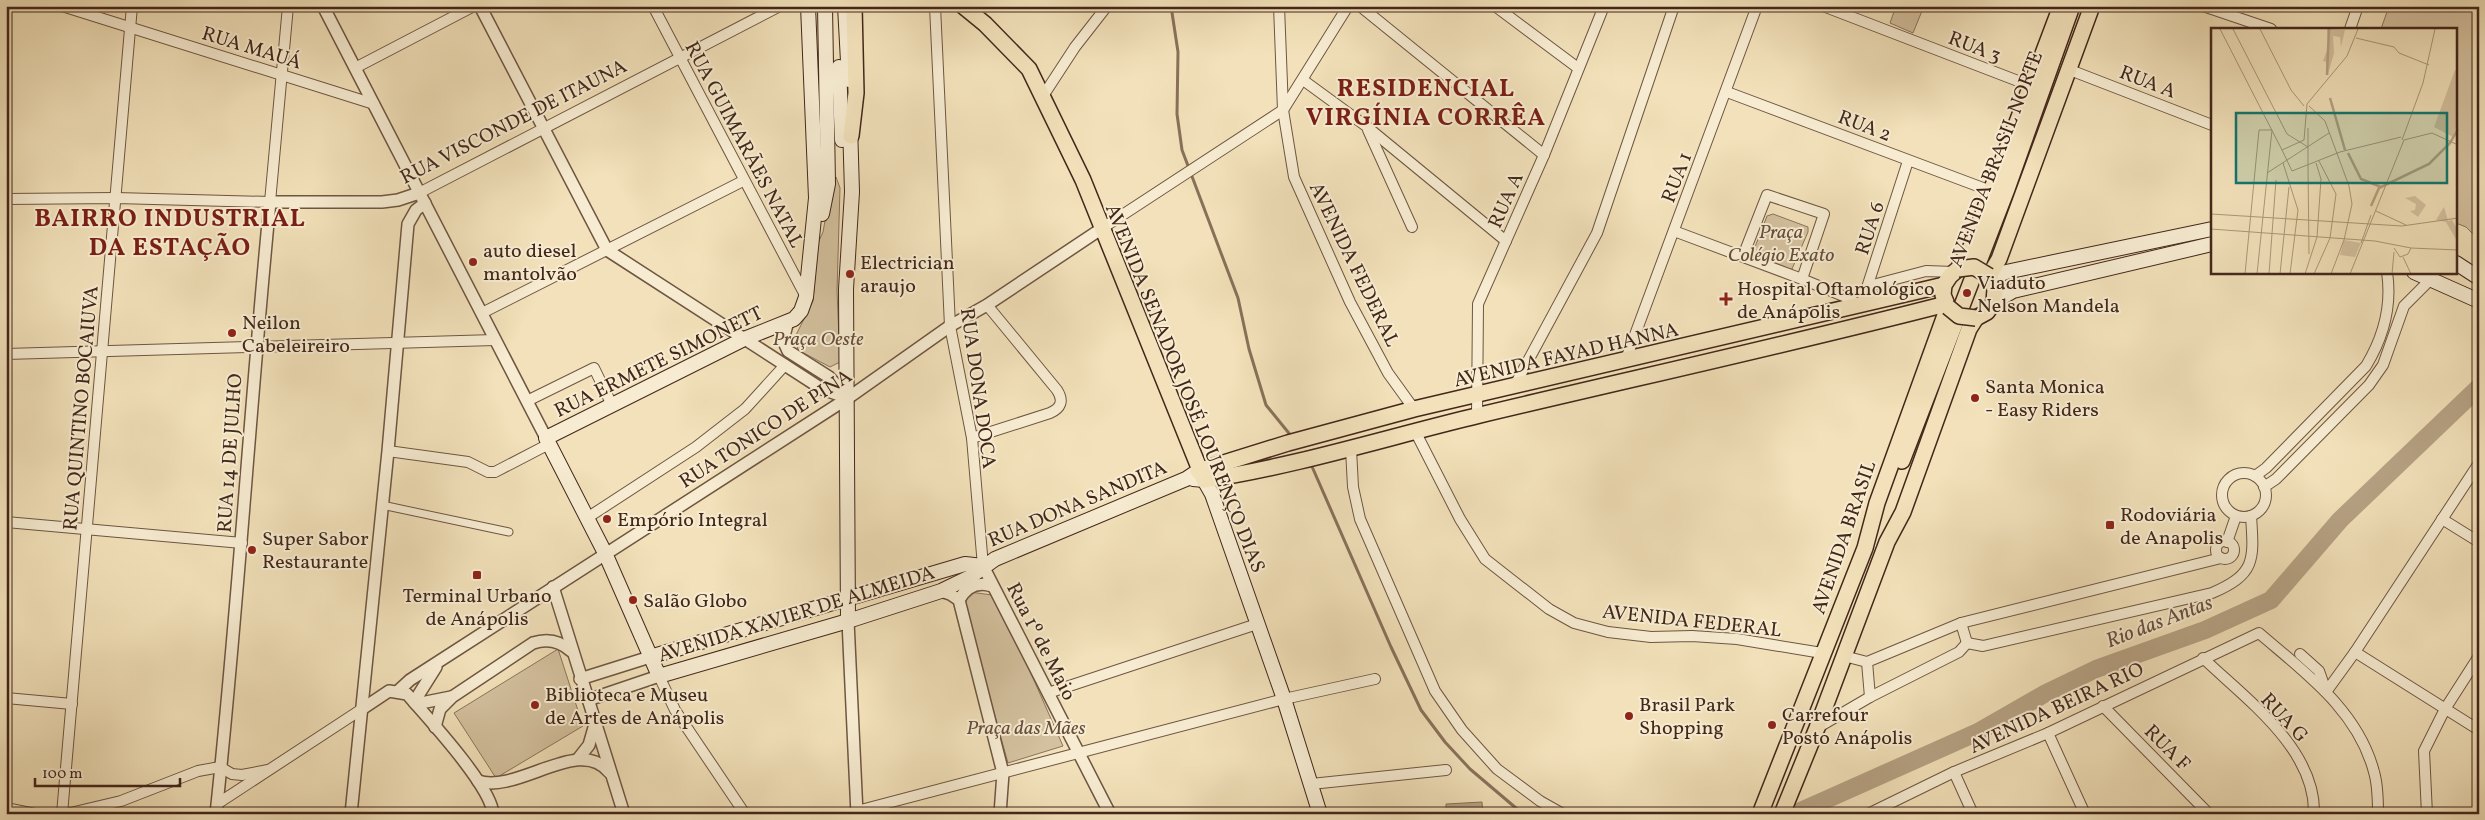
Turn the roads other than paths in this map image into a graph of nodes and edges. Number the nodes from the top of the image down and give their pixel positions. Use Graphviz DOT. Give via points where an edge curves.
graph roads {
  1 [pos="62,6"];
  2 [pos="132,6"];
  3 [pos="288,6"];
  4 [pos="323,6"];
  5 [pos="474,6"];
  6 [pos="480,6"];
  7 [pos="654,6"];
  8 [pos="780,6"];
  9 [pos="808,6"];
  10 [pos="825,6"];
  11 [pos="836,6"];
  12 [pos="845,6"];
  13 [pos="854,6"];
  14 [pos="935,6"];
  15 [pos="963,6"];
  16 [pos="1107,6"];
  17 [pos="1279,6"];
  18 [pos="1348,6"];
  19 [pos="1360,6"];
  20 [pos="1495,6"];
  21 [pos="1604,6"];
  22 [pos="1674,6"];
  23 [pos="1757,6"];
  24 [pos="1823,6"];
  25 [pos="2061,6"];
  26 [pos="2072,6"];
  27 [pos="2083,6"];
  28 [pos="2092,6"];
  29 [pos="2203,6"];
  30 [pos="2358,6"];
  31 [pos="130,27"];
  32 [pos="2268,28"];
  33 [pos="2350,28"];
  34 [pos="680,57"];
  35 [pos="355,68"];
  36 [pos="1578,68"];
  37 [pos="2070,70"];
  38 [pos="281,74"];
  39 [pos="1303,80"];
  40 [pos="2031,86"];
  41 [pos="1727,92"];
  42 [pos="1043,96"];
  43 [pos="374,104"];
  44 [pos="1283,110"];
  45 [pos="2211,125"];
  46 [pos="1366,126"];
  47 [pos="543,128"];
  48 [pos="851,136"];
  49 [pos="1544,155"];
  50 [pos="1908,161"];
  51 [pos="743,181"];
  52 [pos="1991,191"];
  53 [pos="116,198"];
  54 [pos="422,198"];
  55 [pos="6,199"];
  56 [pos="270,202"];
  57 [pos="851,217"];
  58 [pos="1412,227"];
  59 [pos="1101,229"];
  60 [pos="2211,229"];
  61 [pos="1674,231"];
  62 [pos="813,236"];
  63 [pos="1506,241"];
  64 [pos="2211,244"];
  65 [pos="606,250"];
  66 [pos="1743,256"];
  67 [pos="2458,264"];
  68 [pos="1956,270"];
  69 [pos="2387,274"];
  70 [pos="2419,274"];
  71 [pos="1990,277"];
  72 [pos="2479,278"];
  73 [pos="1802,279"];
  74 [pos="2431,279"];
  75 [pos="1944,285"];
  76 [pos="1869,286"];
  77 [pos="806,297"];
  78 [pos="1994,302"];
  79 [pos="2479,302"];
  80 [pos="987,305"];
  81 [pos="1947,305"];
  82 [pos="1861,306"];
  83 [pos="482,313"];
  84 [pos="1976,318"];
  85 [pos="788,321"];
  86 [pos="950,326"];
  87 [pos="744,338"];
  88 [pos="495,340"];
  89 [pos="1705,342"];
  90 [pos="398,343"];
  91 [pos="256,347"];
  92 [pos="103,351"];
  93 [pos="6,354"];
  94 [pos="1626,359"];
  95 [pos="1710,360"];
  96 [pos="785,364"];
  97 [pos="1515,385"];
  98 [pos="1476,396"];
  99 [pos="848,398"];
  100 [pos="527,401"];
  101 [pos="612,405"];
  102 [pos="1414,409"];
  103 [pos="1477,416"];
  104 [pos="1415,431"];
  105 [pos="972,438"];
  106 [pos="548,441"];
  107 [pos="1351,449"];
  108 [pos="388,451"];
  109 [pos="2479,463"];
  110 [pos="2255,476"];
  111 [pos="1196,477"];
  112 [pos="2264,487"];
  113 [pos="382,505"];
  114 [pos="2236,516"];
  115 [pos="2251,516"];
  116 [pos="587,518"];
  117 [pos="2442,519"];
  118 [pos="6,522"];
  119 [pos="87,530"];
  120 [pos="509,532"];
  121 [pos="1887,542"];
  122 [pos="2479,542"];
  123 [pos="242,543"];
  124 [pos="1865,548"];
  125 [pos="605,553"];
  126 [pos="983,566"];
  127 [pos="992,586"];
  128 [pos="553,587"];
  129 [pos="941,590"];
  130 [pos="848,600"];
  131 [pos="959,600"];
  132 [pos="848,621"];
  133 [pos="1961,623"];
  134 [pos="1257,624"];
  135 [pos="1967,643"];
  136 [pos="571,652"];
  137 [pos="2355,652"];
  138 [pos="1822,653"];
  139 [pos="2300,654"];
  140 [pos="1844,656"];
  141 [pos="2479,656"];
  142 [pos="650,657"];
  143 [pos="2203,658"];
  144 [pos="442,660"];
  145 [pos="1867,662"];
  146 [pos="658,676"];
  147 [pos="580,679"];
  148 [pos="1375,679"];
  149 [pos="398,691"];
  150 [pos="2326,692"];
  151 [pos="1048,693"];
  152 [pos="452,697"];
  153 [pos="1870,697"];
  154 [pos="6,698"];
  155 [pos="1284,699"];
  156 [pos="588,700"];
  157 [pos="415,703"];
  158 [pos="72,704"];
  159 [pos="2102,706"];
  160 [pos="362,709"];
  161 [pos="2445,709"];
  162 [pos="595,724"];
  163 [pos="436,727"];
  164 [pos="1817,728"];
  165 [pos="2479,730"];
  166 [pos="2048,733"];
  167 [pos="1077,753"];
  168 [pos="578,758"];
  169 [pos="220,767"];
  170 [pos="268,770"];
  171 [pos="1446,770"];
  172 [pos="1954,772"];
  173 [pos="1003,773"];
  174 [pos="614,780"];
  175 [pos="478,781"];
  176 [pos="1311,784"];
  177 [pos="6,808"];
  178 [pos="216,809"];
  179 [pos="1761,810"];
  180 [pos="857,812"];
  181 [pos="35,814"];
  182 [pos="64,814"];
  183 [pos="351,814"];
  184 [pos="493,814"];
  185 [pos="624,814"];
  186 [pos="745,814"];
  187 [pos="1000,814"];
  188 [pos="1110,814"];
  189 [pos="1320,814"];
  190 [pos="1563,814"];
  191 [pos="1782,814"];
  192 [pos="1868,814"];
  193 [pos="1973,814"];
  194 [pos="2085,814"];
  195 [pos="2209,814"];
  196 [pos="2314,814"];
  197 [pos="2378,814"];
  198 [pos="2427,814"];
  1 -- 31 [label="street, RUA MAUÁ"];
  2 -- 31 [label="street, RUA QUINTINO BOCAIUVA"];
  3 -- 38 [label="street, RUA 14 DE JULHO"];
  4 -- 35 [label="street"];
  5 -- 35 [label="street"];
  6 -- 47 [label="street"];
  7 -- 34 [label="street, RUA GUIMARÃES NATAL"];
  8 -- 34 [label="street, RUA VISCONDE DE ITAUNA"];
  9 -- 62 [label="main road" via="816,160"];
  10 -- 62 [label="main road" via="828,184 825,205"];
  11 -- 57 [label="main road" via="843,170"];
  12 -- 48 [label="main road"];
  13 -- 48 [label="main road" via="856,93"];
  14 -- 86 [label="street, RUA DONA DOCA"];
  15 -- 42 [label="main road, AVENIDA SENADOR JOSÉ LOURENÇO DIAS" via="1029,69"];
  16 -- 42 [label="street"];
  17 -- 44 [label="street, AVENIDA FEDERAL"];
  18 -- 39 [label="street"];
  19 -- 49 [label="street"];
  20 -- 36 [label="street"];
  21 -- 36 [label="street, RUA A"];
  22 -- 97 [label="street" via="1597,233"];
  23 -- 41 [label="street, RUA 1"];
  24 -- 40 [label="street, RUA 3"];
  25 -- 40 [label="main road, AVENIDA BRASIL NORTE"];
  26 -- 124 [label="main road, AVENIDA BRASIL NORTE" via="1931,388"];
  27 -- 121 [label="main road, AVENIDA BRASIL NORTE" via="1981,280 1950,354"];
  28 -- 37 [label="main road, AVENIDA BRASIL NORTE"];
  29 -- 32 [label="street"];
  30 -- 33 [label="street"];
  31 -- 38 [label="street, RUA MAUÁ"];
  31 -- 53 [label="street, RUA QUINTINO BOCAIUVA"];
  34 -- 47 [label="street, RUA VISCONDE DE ITAUNA"];
  34 -- 51 [label="street, RUA GUIMARÃES NATAL"];
  35 -- 43 [label="street"];
  36 -- 49 [label="street, RUA A"];
  37 -- 45 [label="street, RUA A"];
  37 -- 71 [label="main road, AVENIDA BRASIL NORTE"];
  38 -- 43 [label="street, RUA MAUÁ"];
  38 -- 56 [label="street, RUA 14 DE JULHO"];
  39 -- 44 [label="street"];
  39 -- 46 [label="street"];
  40 -- 52 [label="main road, AVENIDA BRASIL NORTE"];
  41 -- 50 [label="street, RUA 2"];
  41 -- 61 [label="street, RUA 1"];
  42 -- 59 [label="main road, AVENIDA SENADOR JOSÉ LOURENÇO DIAS" via="1083,180"];
  43 -- 54 [label="street"];
  44 -- 59 [label="street, RUA TONICO DE PINA"];
  44 -- 102 [label="street, AVENIDA FEDERAL" via="1294,178 1337,277 1388,373"];
  46 -- 58 [label="street"];
  46 -- 63 [label="street"];
  47 -- 54 [label="street, RUA VISCONDE DE ITAUNA"];
  47 -- 65 [label="street"];
  48 -- 57 [label="main road"];
  49 -- 63 [label="street, RUA A"];
  50 -- 52 [label="street, RUA 2"];
  50 -- 76 [label="street, RUA 6"];
  51 -- 65 [label="street"];
  51 -- 77 [label="street, RUA GUIMARÃES NATAL"];
  52 -- 68 [label="main road, AVENIDA BRASIL NORTE" via="1972,245"];
  53 -- 55 [label="street, RUA VISCONDE DE ITAUNA"];
  53 -- 56 [label="street, RUA VISCONDE DE ITAUNA"];
  53 -- 92 [label="street, RUA QUINTINO BOCAIUVA"];
  54 -- 56 [label="street, RUA VISCONDE DE ITAUNA" via="382,202"];
  54 -- 83 [label="street"];
  54 -- 90 [label="street" via="408,224"];
  56 -- 91 [label="street, RUA 14 DE JULHO"];
  57 -- 99 [label="main road" via="846,289"];
  59 -- 80 [label="street, RUA TONICO DE PINA"];
  59 -- 111 [label="main road, AVENIDA SENADOR JOSÉ LOURENÇO DIAS"];
  60 -- 71 [label="main road"];
  61 -- 66 [label="street"];
  61 -- 94 [label="street, RUA 1"];
  62 -- 77 [label="main road"];
  63 -- 98 [label="street, RUA A" via="1478,304"];
  64 -- 78 [label="main road" via="2013,291"];
  65 -- 83 [label="street"];
  65 -- 87 [label="street"];
  66 -- 73 [label="street"];
  66 -- 73 [label="street" via="1767,195 1824,214"];
  67 -- 72 [label="main road"];
  68 -- 71 [label="main road, bridge" via="1974,267"];
  68 -- 75 [label="main road"];
  68 -- 76 [label="street" via="1926,271"];
  69 -- 110 [label="street" via="2388,309 2376,350 2366,366"];
  70 -- 74 [label="main road"];
  71 -- 78 [label="main road" via="1995,289"];
  73 -- 82 [label="street"];
  74 -- 79 [label="main road"];
  74 -- 112 [label="street" via="2404,306 2384,365 2369,385 2276,479"];
  75 -- 81 [label="main road"];
  75 -- 82 [label="main road, AVENIDA FAYAD HANNA"];
  76 -- 82 [label="street, RUA 6"];
  77 -- 85 [label="main road" via="801,311"];
  78 -- 84 [label="main road" via="1987,312"];
  80 -- 86 [label="street, RUA TONICO DE PINA"];
  80 -- 105 [label="street" via="1057,390 1061,404 1050,413"];
  81 -- 84 [label="main road, bridge" via="1959,316"];
  81 -- 95 [label="main road, AVENIDA FAYAD HANNA"];
  81 -- 124 [label="main road, AVENIDA BRASIL" via="1880,493"];
  82 -- 89 [label="main road, AVENIDA FAYAD HANNA"];
  83 -- 88 [label="street"];
  84 -- 121 [label="main road, AVENIDA BRASIL" via="1969,329 1903,512"];
  85 -- 87 [label="main road, RUA ERMETE SIMONETT"];
  85 -- 99 [label="street" via="783,340 788,351 829,377"];
  86 -- 99 [label="street, RUA TONICO DE PINA"];
  86 -- 105 [label="street, RUA DONA DOCA"];
  87 -- 96 [label="street"];
  87 -- 101 [label="main road, RUA ERMETE SIMONETT"];
  88 -- 90 [label="street"];
  88 -- 100 [label="street"];
  89 -- 94 [label="main road, AVENIDA FAYAD HANNA"];
  89 -- 95 [label="main road"];
  90 -- 91 [label="street"];
  90 -- 108 [label="street"];
  91 -- 92 [label="street"];
  91 -- 123 [label="street, RUA 14 DE JULHO"];
  92 -- 93 [label="street"];
  92 -- 119 [label="street, RUA QUINTINO BOCAIUVA"];
  94 -- 97 [label="main road, AVENIDA FAYAD HANNA"];
  95 -- 103 [label="main road, AVENIDA FAYAD HANNA"];
  96 -- 99 [label="street" via="822,389"];
  96 -- 116 [label="street" via="745,409 696,447"];
  97 -- 98 [label="main road, AVENIDA FAYAD HANNA"];
  98 -- 102 [label="main road, AVENIDA FAYAD HANNA"];
  98 -- 103 [label="street, RUA A"];
  99 -- 125 [label="street, RUA TONICO DE PINA"];
  99 -- 130 [label="main road"];
  100 -- 101 [label="street" via="594,368"];
  100 -- 106 [label="street"];
  101 -- 106 [label="main road, RUA ERMETE SIMONETT"];
  102 -- 111 [label="main road, AVENIDA FAYAD HANNA" via="1288,443"];
  103 -- 104 [label="main road, AVENIDA FAYAD HANNA"];
  104 -- 107 [label="main road, AVENIDA FAYAD HANNA"];
  104 -- 138 [label="street, AVENIDA FEDERAL" via="1460,519 1485,559 1516,586 1557,614 1574,623 1608,632 1652,637 1737,639"];
  105 -- 126 [label="street, RUA DONA DOCA"];
  106 -- 108 [label="street, RUA ERMETE SIMONETT" via="495,472 468,462"];
  106 -- 116 [label="main road"];
  107 -- 111 [label="main road, AVENIDA FAYAD HANNA" via="1231,477"];
  107 -- 190 [label="street" via="1353,487 1360,519 1435,691 1462,730 1497,769"];
  108 -- 113 [label="street"];
  109 -- 117 [label="street"];
  110 -- 112 [label="street"];
  110 -- 114 [label="street" via="2237,474 2224,486 2223,503"];
  111 -- 126 [label="main road, RUA DONA SANDITA"];
  111 -- 134 [label="main road, AVENIDA SENADOR JOSÉ LOURENÇO DIAS" via="1212,494"];
  112 -- 115 [label="street" via="2265,501"];
  113 -- 120 [label="street"];
  113 -- 160 [label="street"];
  114 -- 115 [label="street"];
  114 -- 133 [label="street" via="2227,542 2217,546 2221,558"];
  115 -- 135 [label="street" via="2253,546 2249,566 2234,584 1982,646"];
  116 -- 125 [label="main road"];
  117 -- 122 [label="street"];
  117 -- 137 [label="street"];
  118 -- 119 [label="street"];
  119 -- 123 [label="street"];
  119 -- 158 [label="street, RUA QUINTINO BOCAIUVA"];
  121 -- 140 [label="main road, AVENIDA BRASIL"];
  123 -- 169 [label="street, RUA 14 DE JULHO"];
  124 -- 138 [label="main road, AVENIDA BRASIL"];
  125 -- 128 [label="street, RUA TONICO DE PINA"];
  125 -- 142 [label="main road"];
  126 -- 127 [label="street, Rua 1º de Maio"];
  126 -- 129 [label="main road, AVENIDA XAVIER DE ALMEIDA" via="970,577"];
  126 -- 130 [label="main road, AVENIDA XAVIER DE ALMEIDA" via="966,564"];
  127 -- 131 [label="street" via="972,586"];
  127 -- 151 [label="street, Rua 1º de Maio"];
  128 -- 136 [label="street"];
  128 -- 144 [label="street, RUA TONICO DE PINA"];
  129 -- 131 [label="street"];
  129 -- 132 [label="main road, AVENIDA XAVIER DE ALMEIDA"];
  130 -- 132 [label="main road"];
  130 -- 142 [label="main road, AVENIDA XAVIER DE ALMEIDA"];
  131 -- 173 [label="street"];
  132 -- 146 [label="main road, AVENIDA XAVIER DE ALMEIDA"];
  132 -- 180 [label="street"];
  133 -- 135 [label="street"];
  133 -- 145 [label="street"];
  134 -- 151 [label="street"];
  134 -- 155 [label="main road, AVENIDA SENADOR JOSÉ LOURENÇO DIAS"];
  135 -- 153 [label="street" via="1959,652"];
  136 -- 147 [label="street"];
  136 -- 152 [label="street" via="556,642 544,640 533,643"];
  137 -- 150 [label="street"];
  137 -- 161 [label="street"];
  138 -- 179 [label="main road, AVENIDA BRASIL"];
  139 -- 150 [label="street" via="2319,671"];
  140 -- 145 [label="street"];
  140 -- 164 [label="main road, AVENIDA BRASIL"];
  141 -- 161 [label="street"];
  142 -- 146 [label="main road"];
  142 -- 147 [label="street, AVENIDA XAVIER DE ALMEIDA"];
  143 -- 150 [label="street, AVENIDA BEIRA RIO" via="2259,632"];
  143 -- 159 [label="street, AVENIDA BEIRA RIO"];
  143 -- 196 [label="street, RUA G" via="2291,746 2310,780 2315,800"];
  144 -- 149 [label="street, RUA TONICO DE PINA"];
  144 -- 157 [label="street, RUA TONICO DE PINA" via="424,683"];
  145 -- 153 [label="street"];
  146 -- 156 [label="street, AVENIDA XAVIER DE ALMEIDA"];
  146 -- 186 [label="street" via="675,710"];
  147 -- 156 [label="street"];
  148 -- 155 [label="street"];
  149 -- 157 [label="street" via="407,694"];
  149 -- 160 [label="street" via="384,692"];
  150 -- 197 [label="street" via="2342,709 2365,748 2374,772"];
  151 -- 167 [label="street, Rua 1º de Maio"];
  152 -- 157 [label="street"];
  152 -- 163 [label="street" via="440,709"];
  153 -- 164 [label="street"];
  154 -- 158 [label="street"];
  155 -- 167 [label="street"];
  155 -- 176 [label="main road, AVENIDA SENADOR JOSÉ LOURENÇO DIAS"];
  156 -- 162 [label="street"];
  157 -- 163 [label="street"];
  158 -- 182 [label="street, RUA QUINTINO BOCAIUVA"];
  159 -- 166 [label="street, AVENIDA BEIRA RIO"];
  159 -- 195 [label="street, RUA F"];
  160 -- 170 [label="street"];
  160 -- 183 [label="street"];
  161 -- 165 [label="street"];
  161 -- 198 [label="street" via="2424,750"];
  162 -- 168 [label="street" via="589,745"];
  162 -- 174 [label="street"];
  163 -- 175 [label="street"];
  164 -- 191 [label="main road, AVENIDA BRASIL"];
  166 -- 172 [label="street, AVENIDA BEIRA RIO"];
  166 -- 194 [label="street"];
  167 -- 173 [label="street"];
  167 -- 188 [label="street, Rua 1º de Maio"];
  168 -- 174 [label="street" via="599,763"];
  168 -- 175 [label="street" via="504,783"];
  169 -- 170 [label="street" via="242,775"];
  169 -- 178 [label="street, RUA 14 DE JULHO"];
  169 -- 182 [label="street" via="198,770 121,801"];
  170 -- 178 [label="street"];
  171 -- 176 [label="street"];
  172 -- 192 [label="street, AVENIDA BEIRA RIO"];
  172 -- 193 [label="street"];
  173 -- 180 [label="street"];
  173 -- 187 [label="street"];
  174 -- 185 [label="street"];
  175 -- 184 [label="street" via="490,800"];
  176 -- 189 [label="main road, AVENIDA SENADOR JOSÉ LOURENÇO DIAS"];
  177 -- 181 [label="street"];
}
